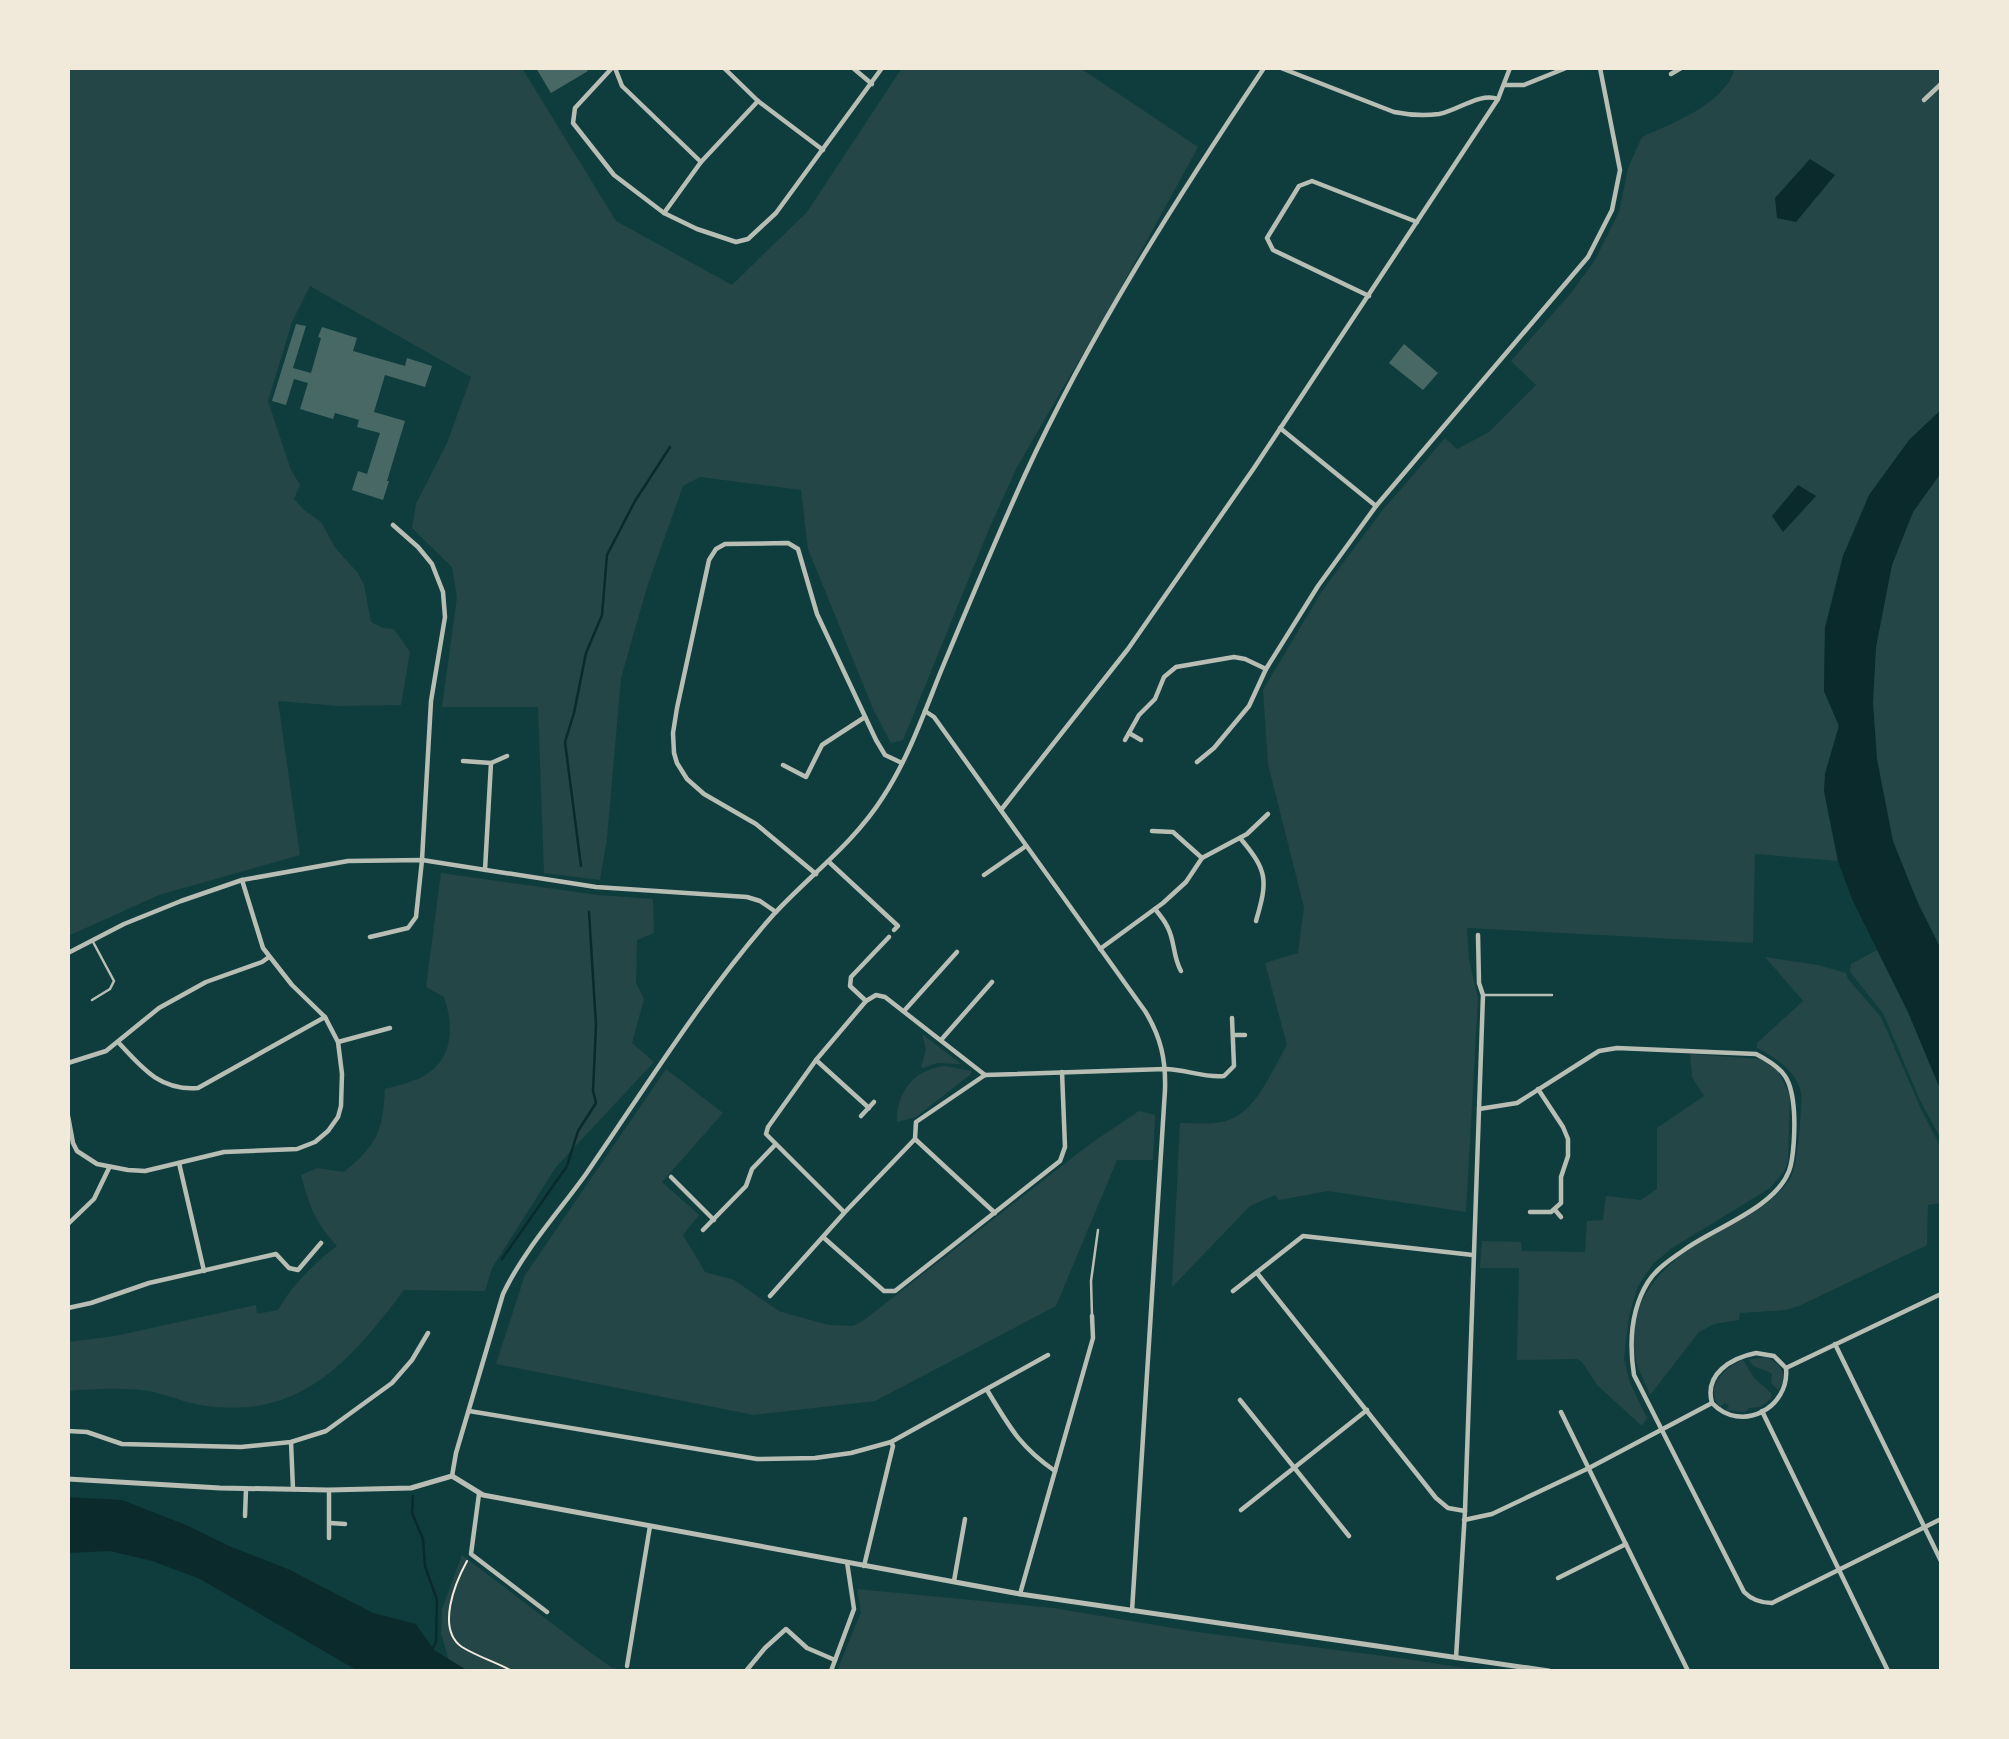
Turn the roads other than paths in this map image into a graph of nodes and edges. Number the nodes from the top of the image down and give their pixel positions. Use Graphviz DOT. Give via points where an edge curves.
graph roads {
  1 [pos="613,68"];
  2 [pos="724,68"];
  3 [pos="853,68"];
  4 [pos="882,68"];
  5 [pos="1264,68"];
  6 [pos="1281,68"];
  7 [pos="1510,68"];
  8 [pos="1566,68"];
  9 [pos="1600,68"];
  10 [pos="1681,68"];
  11 [pos="1671,74"];
  12 [pos="872,84"];
  13 [pos="1941,84"];
  14 [pos="1505,85"];
  15 [pos="1498,99"];
  16 [pos="1924,100"];
  17 [pos="758,101"];
  18 [pos="823,150"];
  19 [pos="701,162"];
  20 [pos="664,213"];
  21 [pos="1417,223"];
  22 [pos="1369,296"];
  23 [pos="1280,428"];
  24 [pos="1376,506"];
  25 [pos="393,525"];
  26 [pos="1266,669"];
  27 [pos="925,711"];
  28 [pos="865,718"];
  29 [pos="1129,733"];
  30 [pos="1125,740"];
  31 [pos="1141,740"];
  32 [pos="507,756"];
  33 [pos="1206,756"];
  34 [pos="463,761"];
  35 [pos="1197,762"];
  36 [pos="1212,762"];
  37 [pos="491,763"];
  38 [pos="902,764"];
  39 [pos="783,765"];
  40 [pos="1001,810"];
  41 [pos="1268,814"];
  42 [pos="1152,831"];
  43 [pos="1240,838"];
  44 [pos="1026,846"];
  45 [pos="1202,858"];
  46 [pos="422,860"];
  47 [pos="829,862"];
  48 [pos="485,870"];
  49 [pos="816,874"];
  50 [pos="984,875"];
  51 [pos="242,880"];
  52 [pos="1155,909"];
  53 [pos="776,912"];
  54 [pos="1256,921"];
  55 [pos="896,928"];
  56 [pos="1478,935"];
  57 [pos="370,937"];
  58 [pos="889,937"];
  59 [pos="92,940"];
  60 [pos="1100,949"];
  61 [pos="957,952"];
  62 [pos="68,953"];
  63 [pos="269,957"];
  64 [pos="1181,971"];
  65 [pos="992,982"];
  66 [pos="1483,995"];
  67 [pos="1552,995"];
  68 [pos="92,1000"];
  69 [pos="866,1001"];
  70 [pos="904,1011"];
  71 [pos="325,1017"];
  72 [pos="1232,1018"];
  73 [pos="390,1028"];
  74 [pos="1233,1035"];
  75 [pos="1245,1035"];
  76 [pos="941,1040"];
  77 [pos="118,1042"];
  78 [pos="338,1042"];
  79 [pos="816,1060"];
  80 [pos="68,1063"];
  81 [pos="1165,1069"];
  82 [pos="1062,1072"];
  83 [pos="985,1075"];
  84 [pos="1538,1089"];
  85 [pos="874,1102"];
  86 [pos="869,1108"];
  87 [pos="1479,1110"];
  88 [pos="68,1116"];
  89 [pos="861,1116"];
  90 [pos="915,1139"];
  91 [pos="775,1145"];
  92 [pos="179,1163"];
  93 [pos="109,1168"];
  94 [pos="671,1177"];
  95 [pos="1555,1210"];
  96 [pos="845,1212"];
  97 [pos="1530,1212"];
  98 [pos="995,1213"];
  99 [pos="1561,1217"];
  100 [pos="714,1220"];
  101 [pos="68,1224"];
  102 [pos="703,1230"];
  103 [pos="1098,1230"];
  104 [pos="822,1237"];
  105 [pos="321,1243"];
  106 [pos="1473,1255"];
  107 [pos="204,1271"];
  108 [pos="1257,1273"];
  109 [pos="1233,1292"];
  110 [pos="1941,1294"];
  111 [pos="770,1296"];
  112 [pos="68,1308"];
  113 [pos="1092,1316"];
  114 [pos="428,1334"];
  115 [pos="1835,1344"];
  116 [pos="1048,1354"];
  117 [pos="1786,1368"];
  118 [pos="987,1390"];
  119 [pos="1240,1400"];
  120 [pos="1712,1403"];
  121 [pos="1367,1410"];
  122 [pos="469,1411"];
  123 [pos="1762,1411"];
  124 [pos="1561,1412"];
  125 [pos="1662,1428"];
  126 [pos="68,1431"];
  127 [pos="291,1442"];
  128 [pos="891,1442"];
  129 [pos="1294,1468"];
  130 [pos="1589,1468"];
  131 [pos="1055,1471"];
  132 [pos="452,1476"];
  133 [pos="68,1479"];
  134 [pos="246,1489"];
  135 [pos="293,1489"];
  136 [pos="329,1489"];
  137 [pos="479,1494"];
  138 [pos="1241,1510"];
  139 [pos="1465,1511"];
  140 [pos="245,1516"];
  141 [pos="965,1519"];
  142 [pos="1941,1519"];
  143 [pos="1464,1520"];
  144 [pos="330,1523"];
  145 [pos="345,1524"];
  146 [pos="650,1526"];
  147 [pos="1925,1527"];
  148 [pos="1349,1536"];
  149 [pos="329,1538"];
  150 [pos="1626,1544"];
  151 [pos="1941,1560"];
  152 [pos="847,1562"];
  153 [pos="864,1566"];
  154 [pos="1838,1570"];
  155 [pos="1558,1578"];
  156 [pos="954,1581"];
  157 [pos="1020,1594"];
  158 [pos="1132,1611"];
  159 [pos="547,1612"];
  160 [pos="1456,1658"];
  161 [pos="835,1660"];
  162 [pos="627,1666"];
  163 [pos="746,1671"];
  164 [pos="831,1671"];
  165 [pos="1549,1671"];
  166 [pos="1688,1671"];
  167 [pos="1888,1671"];
  1 -- 19 [label="street" via="622,86"];
  1 -- 20 [label="street" via="575,108 573,123 614,175"];
  2 -- 17 [label="street"];
  3 -- 12 [label="street"];
  4 -- 12 [label="street"];
  5 -- 27 [label="street" via="1177,197 1052,420 1014,498"];
  6 -- 15 [label="street" via="1406,114 1441,114 1484,98"];
  7 -- 14 [label="street"];
  8 -- 14 [label="street" via="1524,85"];
  9 -- 24 [label="street" via="1620,170 1612,211 1588,257"];
  10 -- 11 [label="street"];
  12 -- 18 [label="street"];
  13 -- 16 [label="street"];
  14 -- 15 [label="street"];
  15 -- 21 [label="street"];
  17 -- 18 [label="street"];
  17 -- 19 [label="street"];
  18 -- 20 [label="street" via="776,213 748,239 736,242"];
  19 -- 20 [label="street"];
  21 -- 22 [label="street"];
  21 -- 22 [label="street" via="1311,181 1299,186 1267,238 1273,250"];
  22 -- 23 [label="street"];
  23 -- 24 [label="street"];
  23 -- 40 [label="street" via="1128,649"];
  24 -- 26 [label="street"];
  25 -- 46 [label="street" via="432,564 445,605 432,701"];
  26 -- 29 [label="street" via="1234,657 1176,667 1164,677 1155,699"];
  26 -- 33 [label="street" via="1249,706"];
  27 -- 38 [label="street"];
  27 -- 40 [label="street"];
  28 -- 38 [label="street" via="885,755"];
  28 -- 39 [label="street" via="822,745 806,777"];
  28 -- 49 [label="street" via="817,614 798,549 788,543 725,544 716,549 677,708 674,753 694,786 756,824"];
  29 -- 30 [label="street"];
  29 -- 31 [label="street"];
  32 -- 37 [label="street"];
  33 -- 35 [label="street"];
  33 -- 36 [label="street"];
  34 -- 37 [label="street"];
  37 -- 48 [label="street"];
  38 -- 47 [label="street" via="881,800"];
  40 -- 44 [label="street"];
  41 -- 43 [label="street"];
  42 -- 45 [label="street" via="1172,832"];
  43 -- 45 [label="street"];
  43 -- 54 [label="street" via="1264,873 1265,892"];
  44 -- 50 [label="street"];
  44 -- 60 [label="street"];
  45 -- 52 [label="street" via="1186,883"];
  46 -- 48 [label="street"];
  46 -- 51 [label="street" via="348,861"];
  46 -- 57 [label="street" via="412,923 398,932"];
  47 -- 49 [label="street"];
  47 -- 55 [label="street"];
  48 -- 53 [label="street" via="596,887 747,897"];
  49 -- 53 [label="street"];
  51 -- 59 [label="street" via="169,905"];
  51 -- 63 [label="street"];
  52 -- 60 [label="street"];
  52 -- 64 [label="street" via="1168,928"];
  53 -- 122 [label="street" via="739,956 514,1270"];
  56 -- 66 [label="street"];
  58 -- 69 [label="street" via="851,977 850,986"];
  59 -- 62 [label="street"];
  59 -- 68 [label="lane" via="114,981"];
  60 -- 81 [label="street" via="1154,1025"];
  61 -- 70 [label="street"];
  63 -- 71 [label="street"];
  63 -- 77 [label="street" via="175,998"];
  65 -- 76 [label="street"];
  66 -- 67 [label="lane"];
  66 -- 87 [label="street"];
  69 -- 70 [label="street" via="881,996"];
  69 -- 79 [label="street"];
  70 -- 76 [label="street"];
  71 -- 77 [label="street" via="212,1082 182,1090 159,1082"];
  71 -- 78 [label="street"];
  72 -- 74 [label="street"];
  73 -- 78 [label="street"];
  74 -- 75 [label="street"];
  74 -- 81 [label="street" via="1234,1066 1224,1076"];
  76 -- 83 [label="street"];
  77 -- 80 [label="street"];
  78 -- 92 [label="street" via="341,1106 324,1135 297,1149 224,1152"];
  79 -- 86 [label="street"];
  79 -- 91 [label="street" via="768,1127 767,1137"];
  81 -- 82 [label="street"];
  81 -- 158 [label="street"];
  82 -- 83 [label="street"];
  82 -- 98 [label="street" via="1065,1147 1060,1161"];
  83 -- 90 [label="street" via="916,1122"];
  84 -- 87 [label="street" via="1517,1102"];
  84 -- 95 [label="street" via="1569,1145 1561,1177 1562,1197"];
  84 -- 125 [label="street" via="1600,1051 1617,1048 1756,1054 1786,1074 1795,1120 1790,1169 1783,1182 1767,1200 1669,1260 1649,1281 1638,1303 1631,1327 1634,1375"];
  85 -- 86 [label="street"];
  86 -- 89 [label="street"];
  87 -- 106 [label="street"];
  88 -- 93 [label="street" via="77,1151"];
  90 -- 96 [label="street"];
  90 -- 98 [label="street"];
  91 -- 96 [label="street"];
  91 -- 100 [label="street"];
  92 -- 93 [label="street" via="145,1171"];
  92 -- 107 [label="street"];
  93 -- 101 [label="street" via="94,1199"];
  94 -- 100 [label="street"];
  95 -- 97 [label="street"];
  95 -- 99 [label="street"];
  96 -- 104 [label="street"];
  98 -- 104 [label="street" via="895,1291 884,1291"];
  100 -- 102 [label="street"];
  103 -- 113 [label="lane"];
  104 -- 111 [label="street"];
  105 -- 107 [label="street" via="298,1270 289,1268 276,1254"];
  106 -- 108 [label="street" via="1303,1236"];
  106 -- 139 [label="street"];
  107 -- 112 [label="street"];
  108 -- 109 [label="street"];
  108 -- 121 [label="street"];
  110 -- 115 [label="street"];
  113 -- 131 [label="street" via="1093,1338"];
  114 -- 127 [label="street" via="392,1383 326,1432"];
  115 -- 117 [label="street"];
  115 -- 147 [label="street"];
  116 -- 118 [label="street"];
  117 -- 120 [label="street" via="1768,1354 1733,1360 1713,1380"];
  117 -- 123 [label="street" via="1782,1394"];
  118 -- 128 [label="street"];
  118 -- 131 [label="street" via="1017,1439"];
  119 -- 129 [label="street"];
  120 -- 123 [label="street" via="1733,1416"];
  120 -- 125 [label="street"];
  121 -- 129 [label="street"];
  121 -- 139 [label="street" via="1436,1497 1448,1508"];
  122 -- 128 [label="street" via="757,1459 815,1458"];
  122 -- 132 [label="street"];
  123 -- 154 [label="street"];
  124 -- 130 [label="street"];
  125 -- 130 [label="street"];
  125 -- 154 [label="street" via="1749,1597 1772,1603"];
  126 -- 127 [label="street" via="122,1444 241,1447"];
  127 -- 135 [label="street"];
  128 -- 153 [label="street"];
  129 -- 138 [label="street"];
  129 -- 148 [label="street"];
  130 -- 143 [label="street" via="1492,1514"];
  130 -- 150 [label="street"];
  131 -- 157 [label="street"];
  132 -- 136 [label="street" via="411,1488"];
  132 -- 137 [label="street"];
  133 -- 134 [label="street"];
  134 -- 135 [label="street"];
  134 -- 140 [label="street"];
  135 -- 136 [label="street"];
  136 -- 144 [label="street"];
  137 -- 146 [label="street"];
  137 -- 159 [label="street" via="471,1554"];
  139 -- 143 [label="street"];
  141 -- 156 [label="street"];
  142 -- 147 [label="street"];
  143 -- 160 [label="street"];
  144 -- 145 [label="street"];
  144 -- 149 [label="street"];
  146 -- 152 [label="street"];
  146 -- 162 [label="street"];
  147 -- 151 [label="street"];
  147 -- 154 [label="street"];
  150 -- 155 [label="street"];
  150 -- 166 [label="street"];
  152 -- 153 [label="street"];
  152 -- 161 [label="street" via="854,1609"];
  153 -- 156 [label="street"];
  154 -- 167 [label="street"];
  156 -- 157 [label="street"];
  157 -- 158 [label="street"];
  158 -- 160 [label="street"];
  160 -- 165 [label="street"];
  161 -- 163 [label="street" via="807,1648 786,1629"];
  161 -- 164 [label="street"];
}
